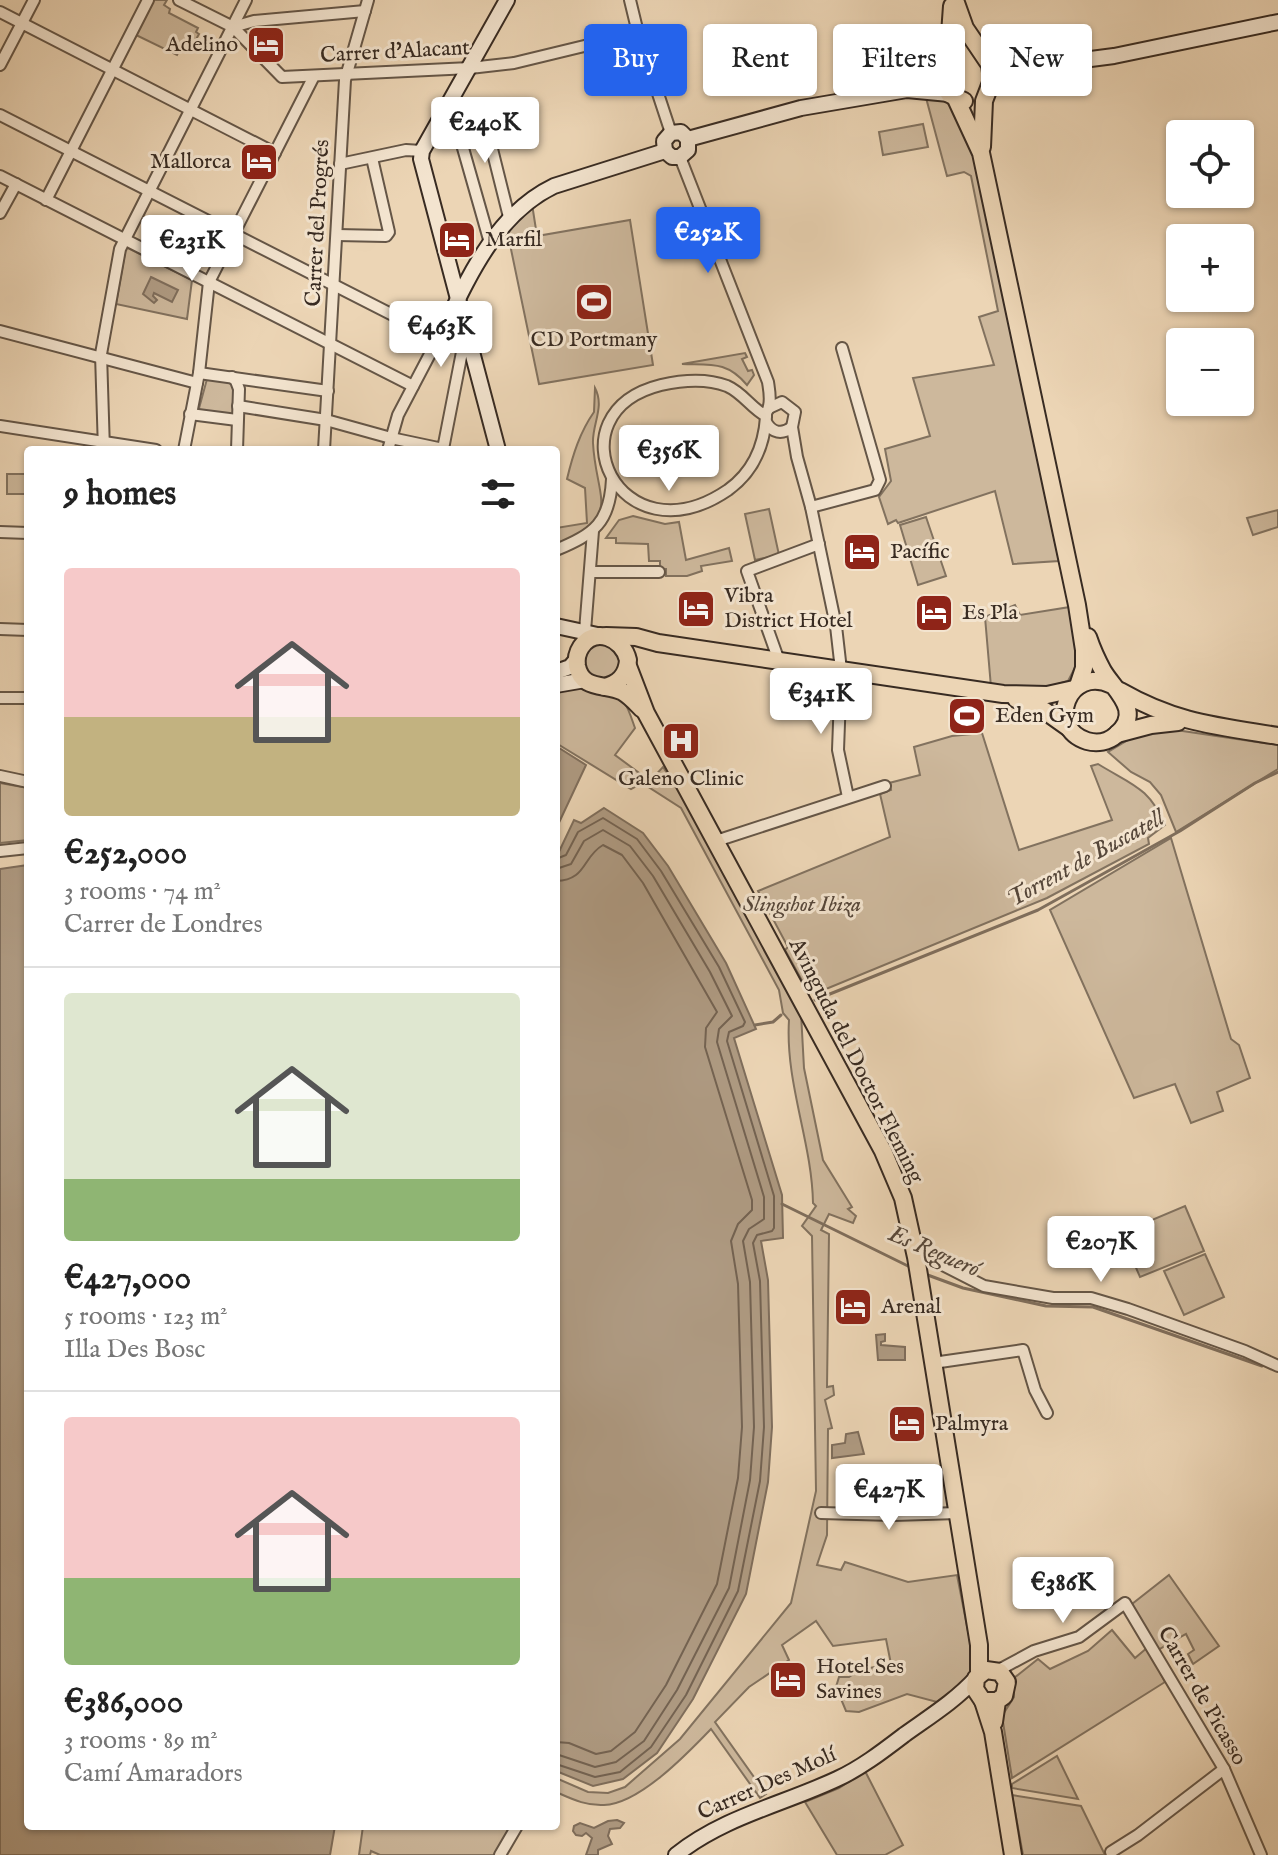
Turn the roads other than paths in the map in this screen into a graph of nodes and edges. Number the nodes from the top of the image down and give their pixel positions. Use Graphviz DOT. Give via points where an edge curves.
graph roads {
  1 [pos="34,0"];
  2 [pos="148,0"];
  3 [pos="179,0"];
  4 [pos="246,0"];
  5 [pos="507,0"];
  6 [pos="630,0"];
  7 [pos="954,0"];
  8 [pos="367,6"];
  9 [pos="0,12"];
  10 [pos="1278,22"];
  11 [pos="22,23"];
  12 [pos="636,24"];
  13 [pos="952,24"];
  14 [pos="233,27"];
  15 [pos="584,46"];
  16 [pos="981,52"];
  17 [pos="1092,59"];
  18 [pos="0,65"];
  19 [pos="470,68"];
  20 [pos="112,70"];
  21 [pos="347,74"];
  22 [pos="314,76"];
  23 [pos="981,93"];
  24 [pos="659,96"];
  25 [pos="872,96"];
  26 [pos="952,96"];
  27 [pos="987,96"];
  28 [pos="190,109"];
  29 [pos="0,115"];
  30 [pos="433,132"];
  31 [pos="671,133"];
  32 [pos="688,139"];
  33 [pos="491,145"];
  34 [pos="70,151"];
  35 [pos="422,151"];
  36 [pos="665,151"];
  37 [pos="275,153"];
  38 [pos="981,153"];
  39 [pos="680,157"];
  40 [pos="372,158"];
  41 [pos="340,164"];
  42 [pos="0,176"];
  43 [pos="16,184"];
  44 [pos="148,191"];
  45 [pos="46,200"];
  46 [pos="0,213"];
  47 [pos="509,217"];
  48 [pos="232,234"];
  49 [pos="337,235"];
  50 [pos="123,239"];
  51 [pos="490,243"];
  52 [pos="209,282"];
  53 [pos="335,285"];
  54 [pos="457,299"];
  55 [pos="459,326"];
  56 [pos="0,331"];
  57 [pos="440,335"];
  58 [pos="332,343"];
  59 [pos="842,348"];
  60 [pos="101,360"];
  61 [pos="232,377"];
  62 [pos="198,378"];
  63 [pos="768,382"];
  64 [pos="413,386"];
  65 [pos="328,391"];
  66 [pos="782,402"];
  67 [pos="238,406"];
  68 [pos="190,414"];
  69 [pos="767,415"];
  70 [pos="237,420"];
  71 [pos="326,420"];
  72 [pos="0,426"];
  73 [pos="792,427"];
  74 [pos="780,432"];
  75 [pos="391,438"];
  76 [pos="104,446"];
  77 [pos="185,446"];
  78 [pos="237,446"];
  79 [pos="324,446"];
  80 [pos="389,446"];
  81 [pos="429,446"];
  82 [pos="444,446"];
  83 [pos="497,446"];
  84 [pos="797,457"];
  85 [pos="612,479"];
  86 [pos="811,507"];
  87 [pos="593,531"];
  88 [pos="0,532"];
  89 [pos="24,533"];
  90 [pos="819,544"];
  91 [pos="560,548"];
  92 [pos="591,572"];
  93 [pos="659,572"];
  94 [pos="1077,605"];
  95 [pos="0,629"];
  96 [pos="560,629"];
  97 [pos="24,630"];
  98 [pos="585,631"];
  99 [pos="560,632"];
  100 [pos="604,636"];
  101 [pos="658,643"];
  102 [pos="577,656"];
  103 [pos="779,661"];
  104 [pos="628,663"];
  105 [pos="841,670"];
  106 [pos="560,671"];
  107 [pos="585,680"];
  108 [pos="560,684"];
  109 [pos="604,687"];
  110 [pos="1076,688"];
  111 [pos="1116,688"];
  112 [pos="1003,694"];
  113 [pos="0,698"];
  114 [pos="24,698"];
  115 [pos="646,713"];
  116 [pos="1187,721"];
  117 [pos="1070,729"];
  118 [pos="1117,734"];
  119 [pos="1278,736"];
  120 [pos="0,776"];
  121 [pos="24,781"];
  122 [pos="885,786"];
  123 [pos="848,797"];
  124 [pos="716,841"];
  125 [pos="24,848"];
  126 [pos="0,851"];
  127 [pos="917,1266"];
  128 [pos="933,1363"];
  129 [pos="1278,1366"];
  130 [pos="1047,1413"];
  131 [pos="821,1513"];
  132 [pos="958,1513"];
  133 [pos="991,1675"];
  134 [pos="955,1699"];
  135 [pos="987,1700"];
  136 [pos="1224,1769"];
  137 [pos="515,1830"];
  138 [pos="1111,1852"];
  139 [pos="500,1855"];
  140 [pos="676,1855"];
  141 [pos="1013,1855"];
  142 [pos="1261,1855"];
  1 -- 11 [label="street"];
  2 -- 20 [label="street"];
  3 -- 14 [label="street, Carrer d'Alacant"];
  4 -- 14 [label="street"];
  5 -- 19 [label="street"];
  6 -- 12 [label="street"];
  7 -- 13 [label="main road"];
  7 -- 16 [label="main road"];
  8 -- 14 [label="street"];
  8 -- 21 [label="street, Carrer del Progrés"];
  9 -- 11 [label="street"];
  10 -- 17 [label="street"];
  11 -- 18 [label="street"];
  11 -- 20 [label="street"];
  14 -- 22 [label="street, Carrer d'Alacant" via="282,77"];
  14 -- 28 [label="street"];
  15 -- 19 [label="street, Carrer d'Alacant"];
  19 -- 21 [label="street, Carrer d'Alacant"];
  19 -- 30 [label="street"];
  20 -- 28 [label="street"];
  20 -- 34 [label="street"];
  21 -- 22 [label="street, Carrer d'Alacant"];
  21 -- 41 [label="street, Carrer del Progrés"];
  22 -- 37 [label="street"];
  23 -- 26 [label="main road" via="969,101"];
  24 -- 31 [label="street"];
  25 -- 32 [label="street" via="801,108"];
  26 -- 38 [label="main road"];
  27 -- 38 [label="main road"];
  28 -- 37 [label="street"];
  28 -- 44 [label="street"];
  29 -- 34 [label="street"];
  30 -- 35 [label="street"];
  30 -- 51 [label="street" via="440,138 459,134"];
  31 -- 32 [label="street" via="681,132"];
  31 -- 36 [label="street" via="664,141"];
  32 -- 39 [label="street" via="688,150"];
  33 -- 47 [label="street"];
  34 -- 44 [label="street"];
  34 -- 45 [label="street"];
  35 -- 40 [label="street"];
  35 -- 54 [label="street"];
  36 -- 39 [label="street"];
  36 -- 47 [label="street" via="554,186"];
  37 -- 48 [label="street"];
  38 -- 94 [label="main road"];
  39 -- 63 [label="street"];
  40 -- 41 [label="street"];
  40 -- 49 [label="street" via="389,232 377,237"];
  41 -- 49 [label="street, Carrer del Progrés"];
  42 -- 43 [label="street"];
  43 -- 45 [label="street"];
  43 -- 46 [label="street"];
  44 -- 48 [label="street"];
  44 -- 50 [label="street"];
  45 -- 50 [label="street"];
  47 -- 51 [label="street"];
  48 -- 52 [label="street"];
  48 -- 53 [label="street"];
  49 -- 53 [label="street, Carrer del Progrés"];
  50 -- 52 [label="street"];
  50 -- 60 [label="street"];
  51 -- 54 [label="street"];
  52 -- 58 [label="street"];
  52 -- 62 [label="street"];
  53 -- 57 [label="street"];
  53 -- 58 [label="street, Carrer del Progrés"];
  54 -- 55 [label="street"];
  55 -- 57 [label="street"];
  55 -- 82 [label="street" via="462,352"];
  55 -- 83 [label="street"];
  56 -- 60 [label="street"];
  57 -- 64 [label="street"];
  58 -- 64 [label="street"];
  58 -- 65 [label="street, Carrer del Progrés"];
  59 -- 86 [label="street" via="880,480 875,490"];
  60 -- 62 [label="street"];
  60 -- 76 [label="street"];
  61 -- 62 [label="street"];
  61 -- 65 [label="street"];
  61 -- 67 [label="street" via="239,385"];
  62 -- 68 [label="street"];
  63 -- 66 [label="street"];
  63 -- 69 [label="street"];
  64 -- 75 [label="street"];
  65 -- 71 [label="street, Carrer del Progrés"];
  66 -- 69 [label="street"];
  66 -- 73 [label="street" via="795,412"];
  67 -- 70 [label="street"];
  67 -- 71 [label="street"];
  68 -- 70 [label="street"];
  68 -- 77 [label="street"];
  69 -- 74 [label="street" via="774,431"];
  69 -- 85 [label="street" via="754,464 739,482 699,504 653,509 624,495"];
  69 -- 85 [label="street" via="726,386 696,380 654,387 633,396 612,417 605,452"];
  70 -- 78 [label="street"];
  71 -- 75 [label="street"];
  71 -- 79 [label="street, Carrer del Progrés"];
  72 -- 76 [label="street"];
  73 -- 74 [label="street"];
  73 -- 84 [label="street"];
  74 -- 84 [label="street"];
  75 -- 80 [label="street"];
  75 -- 81 [label="street"];
  84 -- 86 [label="street"];
  85 -- 87 [label="street" via="606,514"];
  86 -- 90 [label="street"];
  87 -- 91 [label="street"];
  87 -- 92 [label="street"];
  88 -- 89 [label="street"];
  90 -- 103 [label="street" via="747,571"];
  90 -- 105 [label="street"];
  92 -- 93 [label="street"];
  92 -- 98 [label="street"];
  94 -- 110 [label="main road" via="1085,658"];
  94 -- 111 [label="main road" via="1095,656"];
  95 -- 97 [label="street"];
  96 -- 98 [label="street"];
  98 -- 100 [label="street"];
  99 -- 102 [label="street" via="571,639"];
  100 -- 101 [label="main road"];
  100 -- 102 [label="main road" via="587,641"];
  100 -- 104 [label="main road" via="621,644"];
  101 -- 103 [label="main road"];
  101 -- 104 [label="main road" via="641,646"];
  102 -- 106 [label="street"];
  102 -- 107 [label="main road"];
  103 -- 105 [label="main road"];
  104 -- 109 [label="main road" via="620,680"];
  104 -- 115 [label="main road, Avinguda del Doctor Fleming"];
  105 -- 112 [label="main road"];
  105 -- 123 [label="street" via="838,750"];
  107 -- 108 [label="street"];
  107 -- 109 [label="main road"];
  109 -- 115 [label="main road, Avinguda del Doctor Fleming" via="623,692"];
  110 -- 111 [label="main road" via="1095,680"];
  110 -- 112 [label="main road" via="1047,695"];
  110 -- 117 [label="main road" via="1065,709"];
  111 -- 116 [label="main road"];
  111 -- 118 [label="main road" via="1127,713"];
  112 -- 117 [label="main road" via="1031,704"];
  113 -- 114 [label="street"];
  115 -- 124 [label="main road, Avinguda del Doctor Fleming"];
  116 -- 118 [label="main road"];
  116 -- 119 [label="main road"];
  117 -- 118 [label="main road" via="1092,742"];
  120 -- 121 [label="street"];
  122 -- 123 [label="street"];
  123 -- 124 [label="street"];
  124 -- 127 [label="main road, Avinguda del Doctor Fleming" via="883,1151 903,1198"];
  125 -- 126 [label="street"];
  127 -- 128 [label="main road, Avinguda del Doctor Fleming"];
  127 -- 129 [label="street" via="931,1259 984,1286 1053,1298 1091,1298"];
  128 -- 130 [label="street" via="1023,1350"];
  128 -- 132 [label="main road, Avinguda del Doctor Fleming"];
  131 -- 132 [label="street"];
  132 -- 133 [label="main road, Avinguda del Doctor Fleming" via="979,1645"];
  133 -- 134 [label="street, Carrer Des Molí"];
  133 -- 135 [label="main road, Avinguda del Doctor Fleming" via="975,1689"];
  133 -- 135 [label="main road, Avinguda del Doctor Fleming" via="1004,1696"];
  133 -- 136 [label="street, Carrer de Picasso" via="1034,1651 1079,1637 1125,1603"];
  134 -- 135 [label="street"];
  134 -- 140 [label="street, Carrer Des Molí" via="839,1779 730,1822"];
  135 -- 141 [label="main road, Avinguda del Doctor Fleming"];
  136 -- 138 [label="street"];
  136 -- 142 [label="street, Carrer de Picasso"];
  137 -- 139 [label="street"];
}
